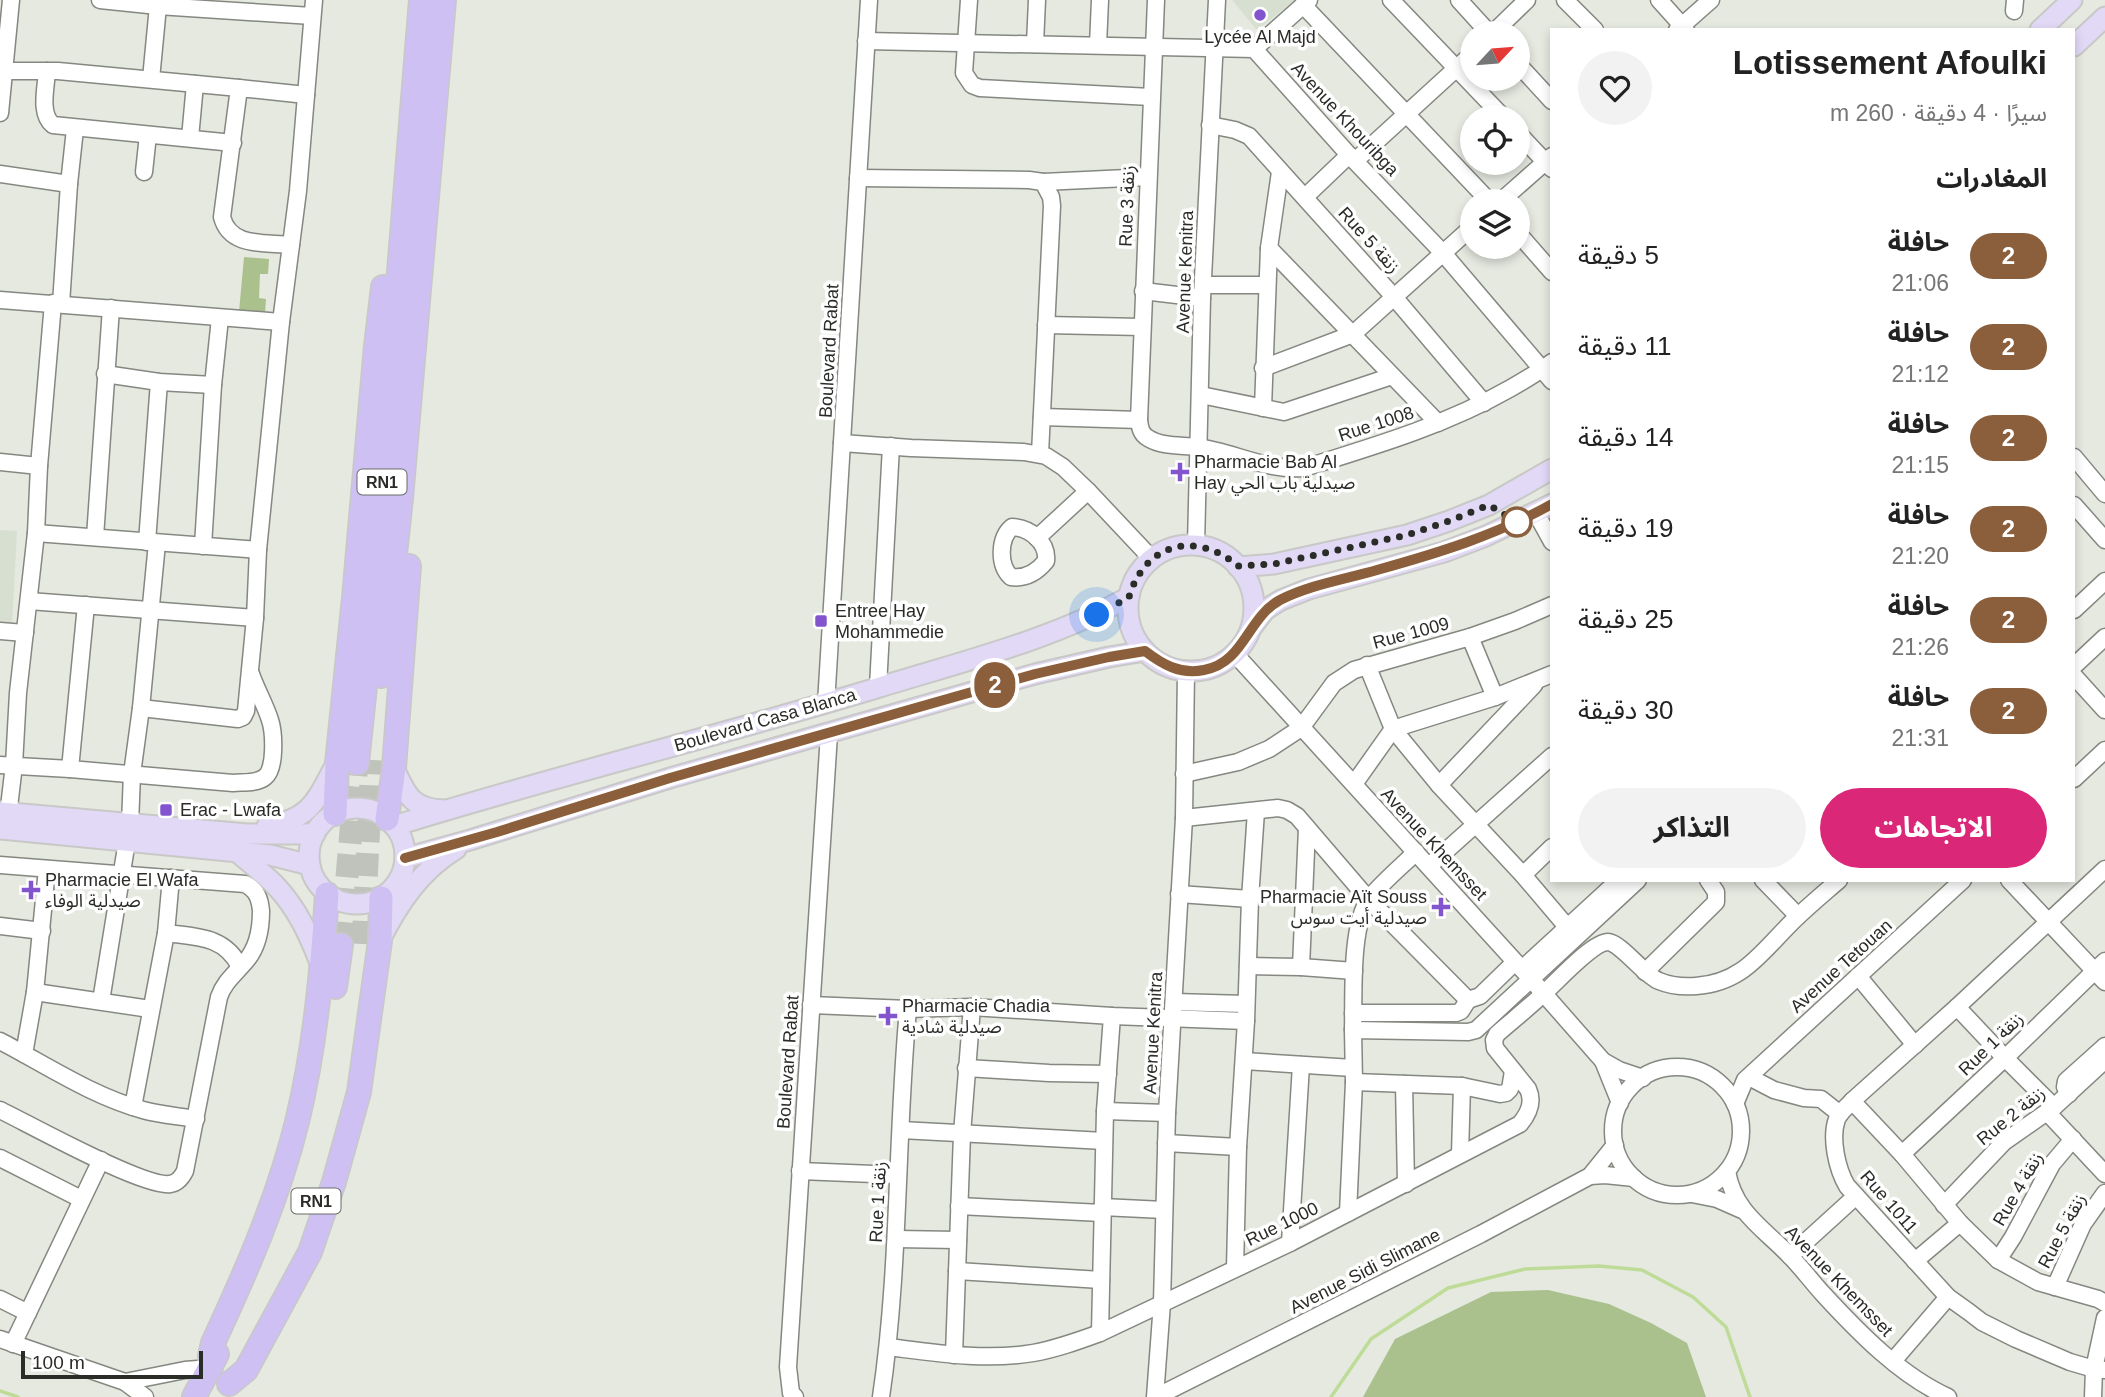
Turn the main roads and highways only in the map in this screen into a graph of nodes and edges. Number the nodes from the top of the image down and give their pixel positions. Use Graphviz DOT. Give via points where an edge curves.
graph roads {
  1 [pos="421,0"];
  2 [pos="444,0"];
  3 [pos="2072,0"];
  4 [pos="2105,17"];
  5 [pos="2042,28"];
  6 [pos="2075,45"];
  7 [pos="416,206"];
  8 [pos="1550,470"];
  9 [pos="1544,508"];
  10 [pos="1238,566"];
  11 [pos="1129,597"];
  12 [pos="1252,627"];
  13 [pos="1145,651"];
  14 [pos="365,764"];
  15 [pos="449,810"];
  16 [pos="335,814"];
  17 [pos="4,821"];
  18 [pos="391,823"];
  19 [pos="129,833"];
  20 [pos="247,834"];
  21 [pos="315,834"];
  22 [pos="470,840"];
  23 [pos="237,852"];
  24 [pos="405,858"];
  25 [pos="310,865"];
  26 [pos="327,894"];
  27 [pos="381,898"];
  28 [pos="361,944"];
  29 [pos="322,968"];
  30 [pos="211,1368"];
  31 [pos="226,1391"];
  32 [pos="194,1397"];
  1 -- 7 [label="highway"];
  2 -- 7 [label="highway"];
  3 -- 5 [label="main road"];
  4 -- 6 [label="main road"];
  7 -- 14 [label="highway" via="430,224 424,367"];
  7 -- 14 [label="highway" via="396,211 392,222 376,346 354,598"];
  8 -- 10 [label="main road" via="1489,505 1407,535 1274,564"];
  9 -- 12 [label="main road" via="1444,552 1281,600"];
  10 -- 11 [label="main road" via="1215,550 1196,545 1174,548 1152,559 1133,583"];
  10 -- 12 [label="main road" via="1254,606"];
  11 -- 13 [label="main road" via="1134,635"];
  11 -- 15 [label="main road, Boulevard Casa Blanca" via="1023,644"];
  12 -- 13 [label="main road" via="1235,654 1204,670 1164,665"];
  13 -- 22 [label="main road, Boulevard Casa Blanca" via="1035,674"];
  14 -- 15 [label="main road" via="419,804"];
  14 -- 16 [label="highway"];
  14 -- 18 [label="highway"];
  14 -- 20 [label="main road" via="319,796 300,816"];
  15 -- 18 [label="main road, Boulevard Casa Blanca"];
  16 -- 18 [label="main road" via="362,809"];
  16 -- 21 [label="main road"];
  17 -- 19 [label="main road"];
  18 -- 24 [label="main road"];
  19 -- 20 [label="main road"];
  19 -- 23 [label="main road"];
  20 -- 21 [label="main road"];
  21 -- 25 [label="main road"];
  22 -- 24 [label="main road, Boulevard Casa Blanca"];
  22 -- 28 [label="main road" via="415,884"];
  23 -- 25 [label="main road"];
  23 -- 29 [label="main road" via="292,905"];
  24 -- 27 [label="main road" via="402,874"];
  25 -- 26 [label="main road"];
  26 -- 27 [label="main road" via="344,903 363,904"];
  26 -- 29 [label="highway"];
  27 -- 28 [label="highway"];
  28 -- 30 [label="highway, RN1" via="310,1129 280,1215"];
  28 -- 31 [label="highway" via="359,1092 334,1182 291,1289 246,1370"];
  29 -- 30 [label="highway" via="296,1123 256,1246 213,1343"];
  30 -- 32 [label="highway, RN1"];
}
